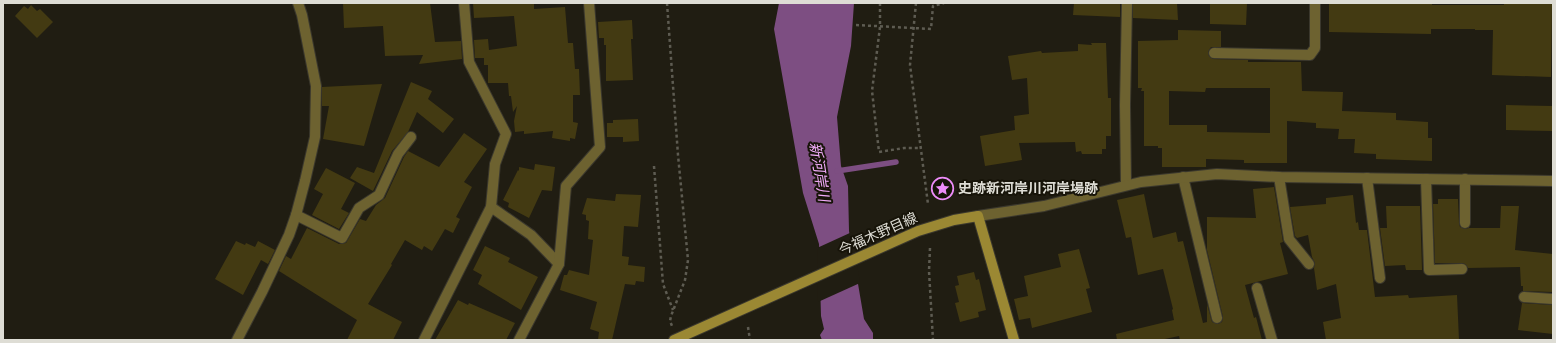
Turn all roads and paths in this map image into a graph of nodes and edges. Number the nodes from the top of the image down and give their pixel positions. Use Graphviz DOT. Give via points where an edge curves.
graph roads {
  1 [pos="298,3"];
  2 [pos="464,3"];
  3 [pos="589,3"];
  4 [pos="667,3"];
  5 [pos="880,3"];
  6 [pos="916,3"];
  7 [pos="944,3"];
  8 [pos="1127,3"];
  9 [pos="1315,3"];
  10 [pos="856,25"];
  11 [pos="880,27"];
  12 [pos="913,28"];
  13 [pos="1214,53"];
  14 [pos="410,137"];
  15 [pos="921,148"];
  16 [pos="654,166"];
  17 [pos="1183,177"];
  18 [pos="1279,177"];
  19 [pos="1367,178"];
  20 [pos="1426,179"];
  21 [pos="1465,179"];
  22 [pos="1553,181"];
  23 [pos="1126,185"];
  24 [pos="928,204"];
  25 [pos="491,207"];
  26 [pos="296,215"];
  27 [pos="978,216"];
  28 [pos="1465,224"];
  29 [pos="930,248"];
  30 [pos="559,264"];
  31 [pos="1309,264"];
  32 [pos="1462,269"];
  33 [pos="1380,278"];
  34 [pos="1257,288"];
  35 [pos="1524,297"];
  36 [pos="1553,299"];
  37 [pos="1217,318"];
  38 [pos="748,327"];
  39 [pos="237,340"];
  40 [pos="424,340"];
  41 [pos="519,340"];
  42 [pos="674,340"];
  43 [pos="750,340"];
  44 [pos="933,340"];
  45 [pos="1014,340"];
  46 [pos="1272,340"];
  1 -- 26 [label="street" via="316,86 315,137"];
  2 -- 25 [label="street" via="469,62 506,134 495,164"];
  3 -- 30 [label="street" via="600,147 566,186"];
  4 -- 16 [label="path" via="688,260 685,280 673,310 663,284"];
  5 -- 11 [label="path"];
  6 -- 12 [label="path"];
  7 -- 12 [label="path" via="933,6 931,29"];
  8 -- 23 [label="street" via="1124,105"];
  9 -- 13 [label="street" via="1314,48 1310,55"];
  10 -- 11 [label="path"];
  11 -- 12 [label="path"];
  11 -- 15 [label="path" via="872,91 879,152"];
  12 -- 15 [label="path" via="910,65"];
  14 -- 26 [label="street" via="398,154 379,194 359,208 342,238"];
  15 -- 24 [label="path"];
  17 -- 18 [label="street" via="1217,174"];
  17 -- 23 [label="street"];
  17 -- 37 [label="street"];
  18 -- 19 [label="street"];
  18 -- 31 [label="street" via="1289,239"];
  19 -- 20 [label="street"];
  19 -- 33 [label="street"];
  20 -- 21 [label="street"];
  20 -- 32 [label="street" via="1429,270"];
  21 -- 22 [label="street"];
  21 -- 28 [label="street"];
  23 -- 27 [label="street" via="1044,206"];
  25 -- 30 [label="street" via="531,235"];
  25 -- 40 [label="street"];
  26 -- 39 [label="street" via="289,235"];
  27 -- 42 [label="main road, 今福木野目線" via="918,231"];
  27 -- 45 [label="main road"];
  29 -- 44 [label="path"];
  30 -- 41 [label="street"];
  34 -- 46 [label="street"];
  35 -- 36 [label="street"];
  38 -- 43 [label="path"];
}
